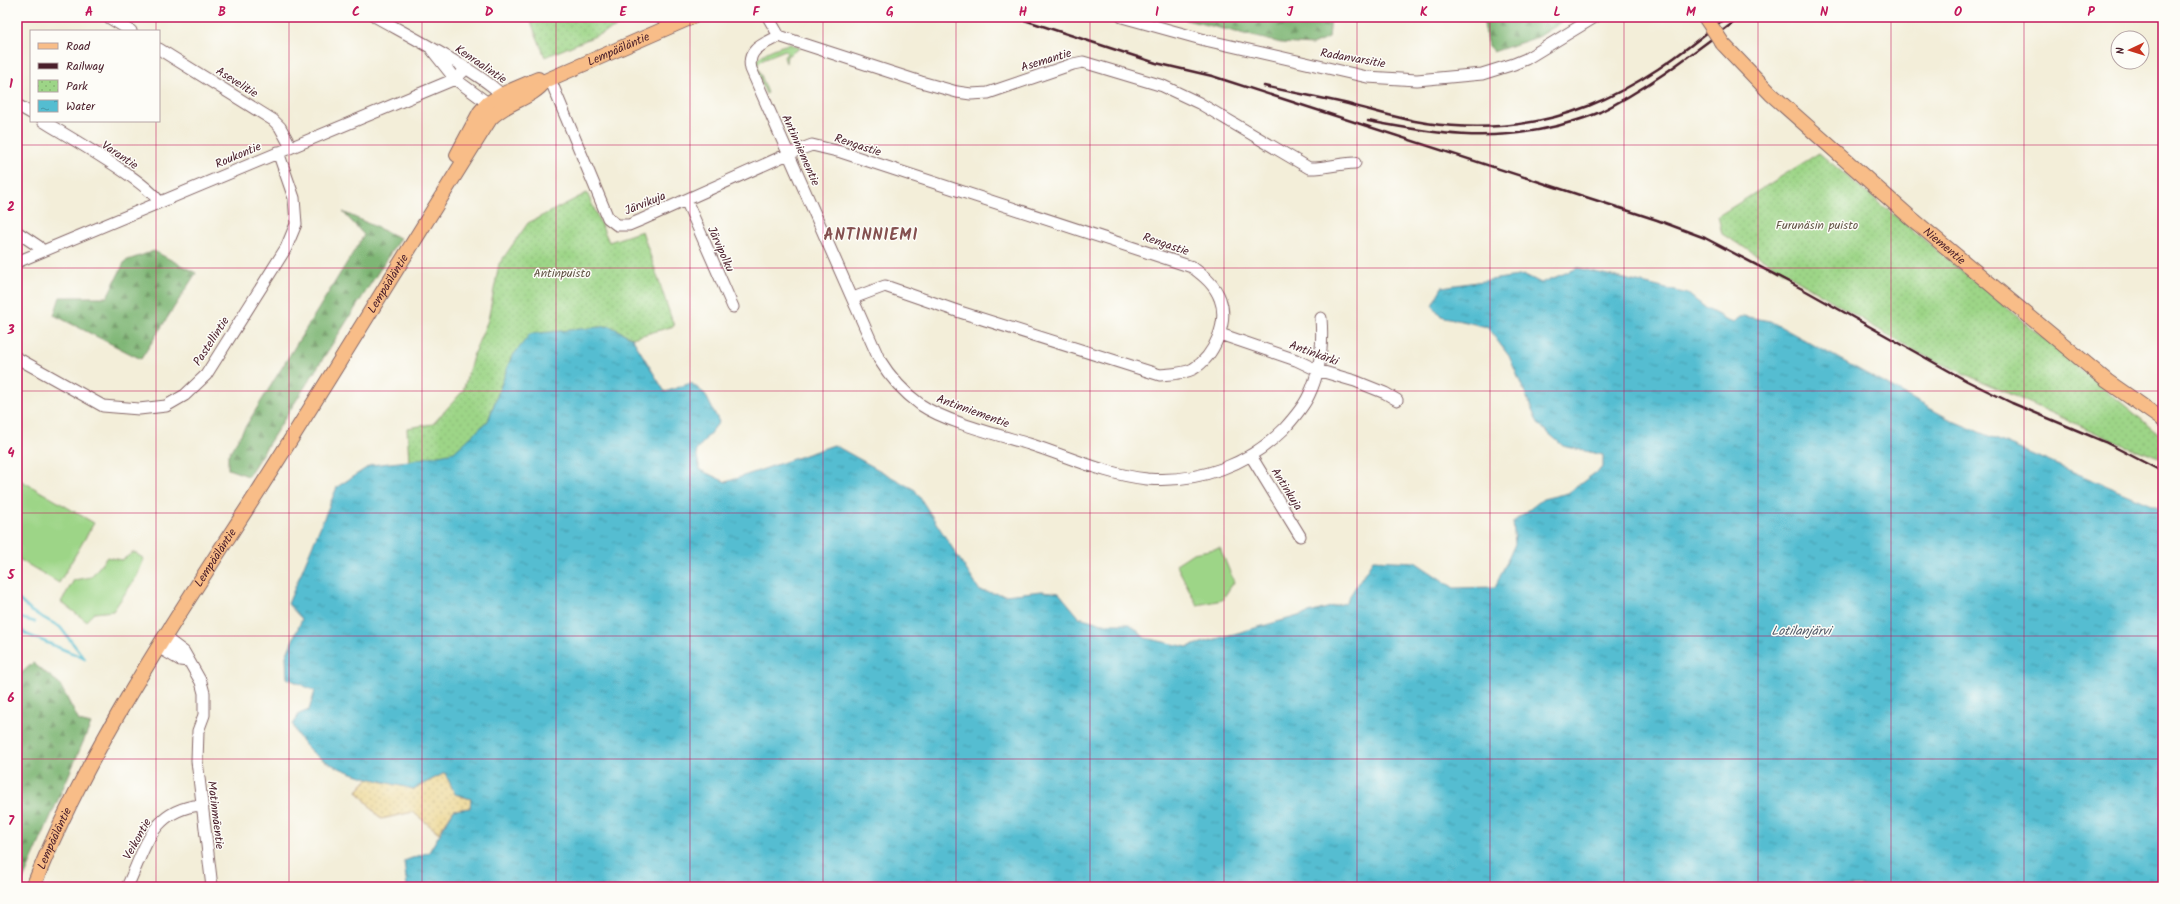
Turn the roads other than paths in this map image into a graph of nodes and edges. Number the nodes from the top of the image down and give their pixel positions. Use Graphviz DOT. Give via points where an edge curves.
graph roads {
  1 [pos="108,17"];
  2 [pos="376,17"];
  3 [pos="692,17"];
  4 [pos="768,17"];
  5 [pos="774,17"];
  6 [pos="1122,17"];
  7 [pos="1594,17"];
  8 [pos="1705,17"];
  9 [pos="1715,17"];
  10 [pos="129,30"];
  11 [pos="779,36"];
  12 [pos="1726,41"];
  13 [pos="160,50"];
  14 [pos="432,50"];
  15 [pos="466,69"];
  16 [pos="455,79"];
  17 [pos="547,80"];
  18 [pos="505,99"];
  19 [pos="487,104"];
  20 [pos="17,105"];
  21 [pos="30,112"];
  22 [pos="45,122"];
  23 [pos="291,147"];
  24 [pos="278,152"];
  25 [pos="788,154"];
  26 [pos="1355,162"];
  27 [pos="686,200"];
  28 [pos="159,202"];
  29 [pos="17,232"];
  30 [pos="415,238"];
  31 [pos="42,251"];
  32 [pos="17,262"];
  33 [pos="853,298"];
  34 [pos="733,307"];
  35 [pos="1321,318"];
  36 [pos="1220,334"];
  37 [pos="17,358"];
  38 [pos="1317,370"];
  39 [pos="1397,400"];
  40 [pos="2163,420"];
  41 [pos="1251,456"];
  42 [pos="1300,536"];
  43 [pos="161,642"];
  44 [pos="202,806"];
  45 [pos="33,887"];
  46 [pos="127,887"];
  47 [pos="212,887"];
  1 -- 10 [label="street"];
  2 -- 14 [label="street, Kenraalintie"];
  3 -- 17 [label="main road, Lempääläntie"];
  4 -- 11 [label="street"];
  5 -- 11 [label="street"];
  6 -- 7 [label="street, Radanvarsitie" via="1205,40 1367,77 1417,80 1482,74 1526,60"];
  8 -- 12 [label="main road, Niementie, bridge"];
  9 -- 12 [label="main road, Niementie"];
  11 -- 25 [label="street, Antinniementie" via="753,50 749,62"];
  11 -- 26 [label="street, Asemantie" via="927,84 971,94 988,93 1083,62 1163,86 1199,103 1309,168 1321,169"];
  12 -- 40 [label="main road, Niementie" via="1771,94 1905,213 2107,381"];
  13 -- 23 [label="street, Asevelitie" via="273,120"];
  14 -- 15 [label="street, Kenraalintie"];
  14 -- 16 [label="street, Kenraalintie"];
  15 -- 16 [label="street, Roukontie"];
  15 -- 18 [label="street, Kenraalintie"];
  16 -- 19 [label="street, Kenraalintie"];
  16 -- 23 [label="street, Roukontie"];
  17 -- 18 [label="main road, Lempääläntie" via="535,80"];
  17 -- 27 [label="street, Järvikuja" via="612,223 629,225"];
  18 -- 19 [label="main road, Lempääläntie"];
  18 -- 30 [label="main road, Lempääläntie"];
  19 -- 30 [label="main road, Lempääläntie" via="480,112 428,208"];
  20 -- 21 [label="street"];
  22 -- 28 [label="street, Varantie" via="117,168 155,195"];
  23 -- 24 [label="street, Roukontie"];
  24 -- 28 [label="street, Roukontie"];
  24 -- 37 [label="street, Pastellintie" via="294,198 296,224 286,248 206,375 185,395 166,406 138,409 103,406"];
  25 -- 27 [label="street, Järvikuja"];
  25 -- 33 [label="street, Antinniementie"];
  25 -- 36 [label="street, Rengastie" via="812,145 841,152 1192,267 1210,281 1220,299 1223,317"];
  27 -- 34 [label="street, Järvipolku"];
  28 -- 31 [label="street, Roukontie"];
  29 -- 31 [label="street"];
  30 -- 43 [label="main road, Lempääläntie" via="323,389"];
  31 -- 32 [label="street, Roukontie"];
  33 -- 36 [label="street, Rengastie" via="885,286 1160,375 1177,374 1193,369 1207,356"];
  33 -- 41 [label="street, Antinniementie" via="879,359 892,378 922,406 941,415 1116,473 1146,479 1174,480 1209,474 1233,466"];
  35 -- 38 [label="street, Antinniementie"];
  36 -- 38 [label="street, Antinkärki" via="1289,357"];
  38 -- 39 [label="street, Antinkärki" via="1379,391"];
  38 -- 41 [label="street, Antinniementie" via="1309,396 1296,416 1271,442"];
  41 -- 42 [label="street, Antinkuja"];
  43 -- 44 [label="street, Matinmäentie" via="184,652 201,682 204,703 203,733 198,745 197,761"];
  43 -- 45 [label="main road, Lempääläntie" via="90,763 48,849"];
  44 -- 46 [label="street, Veikontie" via="180,809 162,820 153,831"];
  44 -- 47 [label="street, Matinmäentie"];
}
